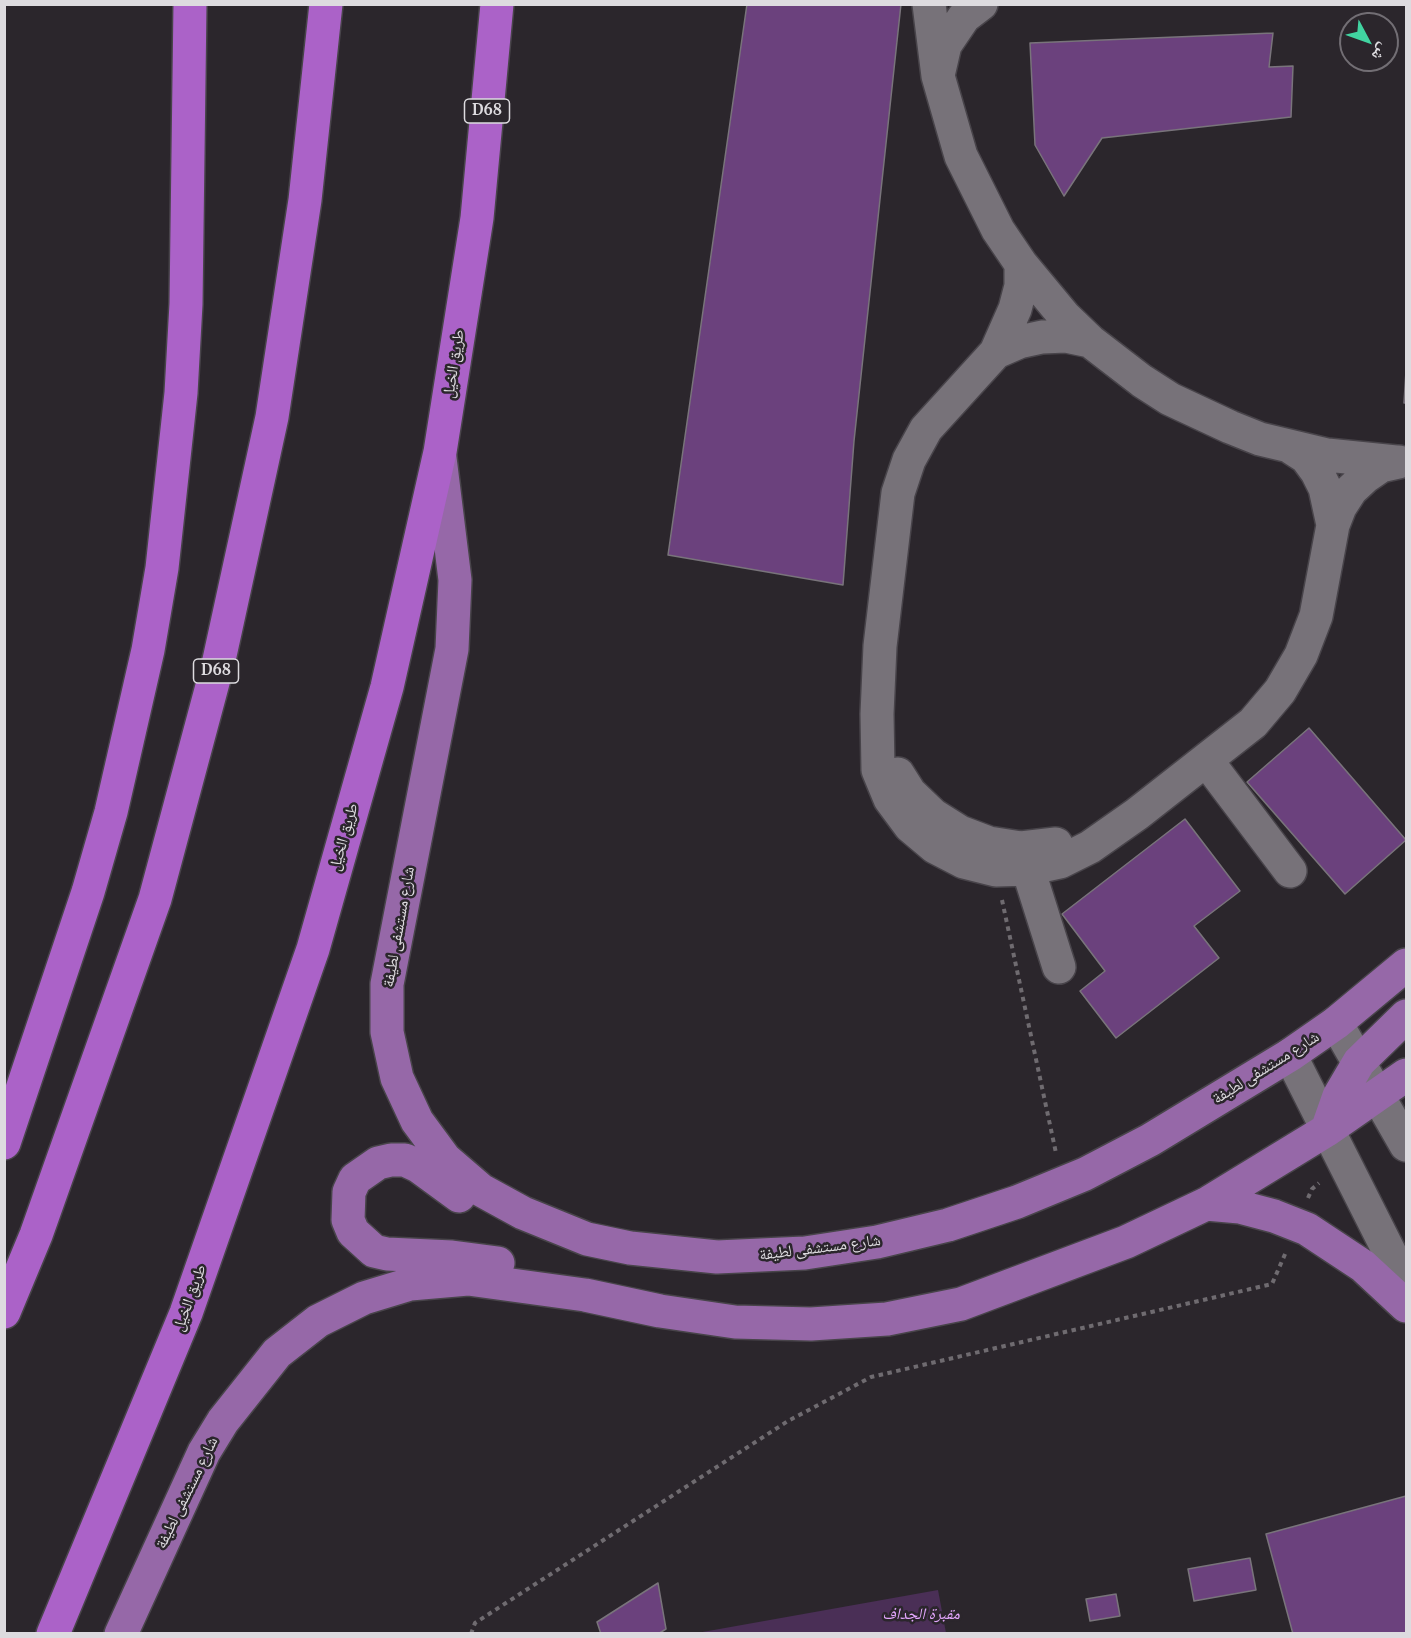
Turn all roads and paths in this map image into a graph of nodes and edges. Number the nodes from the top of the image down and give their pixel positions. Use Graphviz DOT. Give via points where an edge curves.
graph roads {
  1 [pos="190,4"];
  2 [pos="326,4"];
  3 [pos="497,4"];
  4 [pos="929,4"];
  5 [pos="981,4"];
  6 [pos="938,76"];
  7 [pos="1021,264"];
  8 [pos="1090,341"];
  9 [pos="996,352"];
  10 [pos="1292,448"];
  11 [pos="440,452"];
  12 [pos="1403,462"];
  13 [pos="1332,525"];
  14 [pos="877,738"];
  15 [pos="1207,761"];
  16 [pos="1137,814"];
  17 [pos="1028,869"];
  18 [pos="996,870"];
  19 [pos="1290,870"];
  20 [pos="1407,965"];
  21 [pos="1059,967"];
  22 [pos="1407,1016"];
  23 [pos="1336,1023"];
  24 [pos="1290,1055"];
  25 [pos="1359,1062"];
  26 [pos="1407,1074"];
  27 [pos="1379,1094"];
  28 [pos="1327,1130"];
  29 [pos="4,1143"];
  30 [pos="1407,1145"];
  31 [pos="1343,1162"];
  32 [pos="1063,1183"];
  33 [pos="1206,1204"];
  34 [pos="1298,1225"];
  35 [pos="587,1239"];
  36 [pos="1407,1285"];
  37 [pos="585,1295"];
  38 [pos="1407,1306"];
  39 [pos="4,1312"];
  40 [pos="53,1634"];
  41 [pos="121,1634"];
  42 [pos="471,1634"];
  1 -- 29 [label="highway" via="182,393 162,568 146,662 111,812"];
  2 -- 39 [label="highway, D68" via="305,200 272,417 219,660 155,899 36,1235"];
  3 -- 11 [label="highway, طريق الخيل / D68" via="477,218"];
  4 -- 6 [label="street"];
  5 -- 6 [label="street" via="964,17 945,45"];
  6 -- 7 [label="street" via="961,156 998,230"];
  7 -- 8 [label="street"];
  7 -- 9 [label="street" via="1015,309"];
  8 -- 9 [label="street" via="1042,337"];
  8 -- 10 [label="street" via="1170,399 1230,427"];
  9 -- 14 [label="street" via="927,429 909,460 898,493 880,646"];
  10 -- 12 [label="street" via="1363,460"];
  10 -- 13 [label="street" via="1306,457 1317,472 1325,488"];
  11 -- 35 [label="main road, شارع مستشفى لطيفة" via="455,580 452,649 387,984 387,1032 397,1078 417,1121 446,1159 481,1190 523,1213"];
  11 -- 40 [label="highway, طريق الخيل / D68" via="387,687 313,949 186,1313"];
  12 -- 13 [label="street" via="1381,466 1351,490"];
  13 -- 15 [label="street" via="1316,616 1301,655 1280,691 1253,723"];
  14 -- 16 [label="street" via="910,793 933,815 960,832 989,843 1021,848 1052,845 1083,837"];
  14 -- 18 [label="street" via="878,770 890,800 910,826 935,847 964,862"];
  15 -- 16 [label="street"];
  15 -- 19 [label="street"];
  16 -- 17 [label="street" via="1090,847 1060,862"];
  17 -- 18 [label="street"];
  17 -- 21 [label="street"];
  18 -- 32 [label="path"];
  20 -- 23 [label="main road, شارع مستشفى لطيفة"];
  22 -- 25 [label="main road"];
  23 -- 24 [label="main road, شارع مستشفى لطيفة"];
  23 -- 25 [label="street"];
  24 -- 28 [label="street"];
  24 -- 32 [label="main road, شارع مستشفى لطيفة" via="1150,1140"];
  25 -- 27 [label="street"];
  25 -- 28 [label="main road" via="1339,1096"];
  26 -- 27 [label="main road, شارع مستشفى لطيفة"];
  27 -- 28 [label="main road, شارع مستشفى لطيفة"];
  27 -- 30 [label="street"];
  28 -- 31 [label="street"];
  28 -- 33 [label="main road, شارع مستشفى لطيفة"];
  31 -- 34 [label="path" via="1312,1189"];
  31 -- 36 [label="street"];
  32 -- 35 [label="main road, شارع مستشفى لطيفة" via="948,1225 877,1242 805,1253 717,1257 630,1248"];
  33 -- 34 [label="main road" via="1240,1207"];
  33 -- 37 [label="main road, شارع مستشفى لطيفة" via="1044,1275 961,1304 886,1319 811,1324 735,1322"];
  34 -- 38 [label="main road" via="1363,1266"];
  34 -- 42 [label="path" via="1272,1284 871,1377 788,1421 476,1623"];
  35 -- 37 [label="main road" via="533,1230 489,1215 405,1160 378,1163 365,1170 349,1192 348,1220 353,1232 374,1251 474,1259 535,1270 570,1284"];
  37 -- 41 [label="main road, شارع مستشفى لطيفة" via="468,1279 410,1284 364,1298 318,1321 277,1353 223,1421 204,1452"];
}
